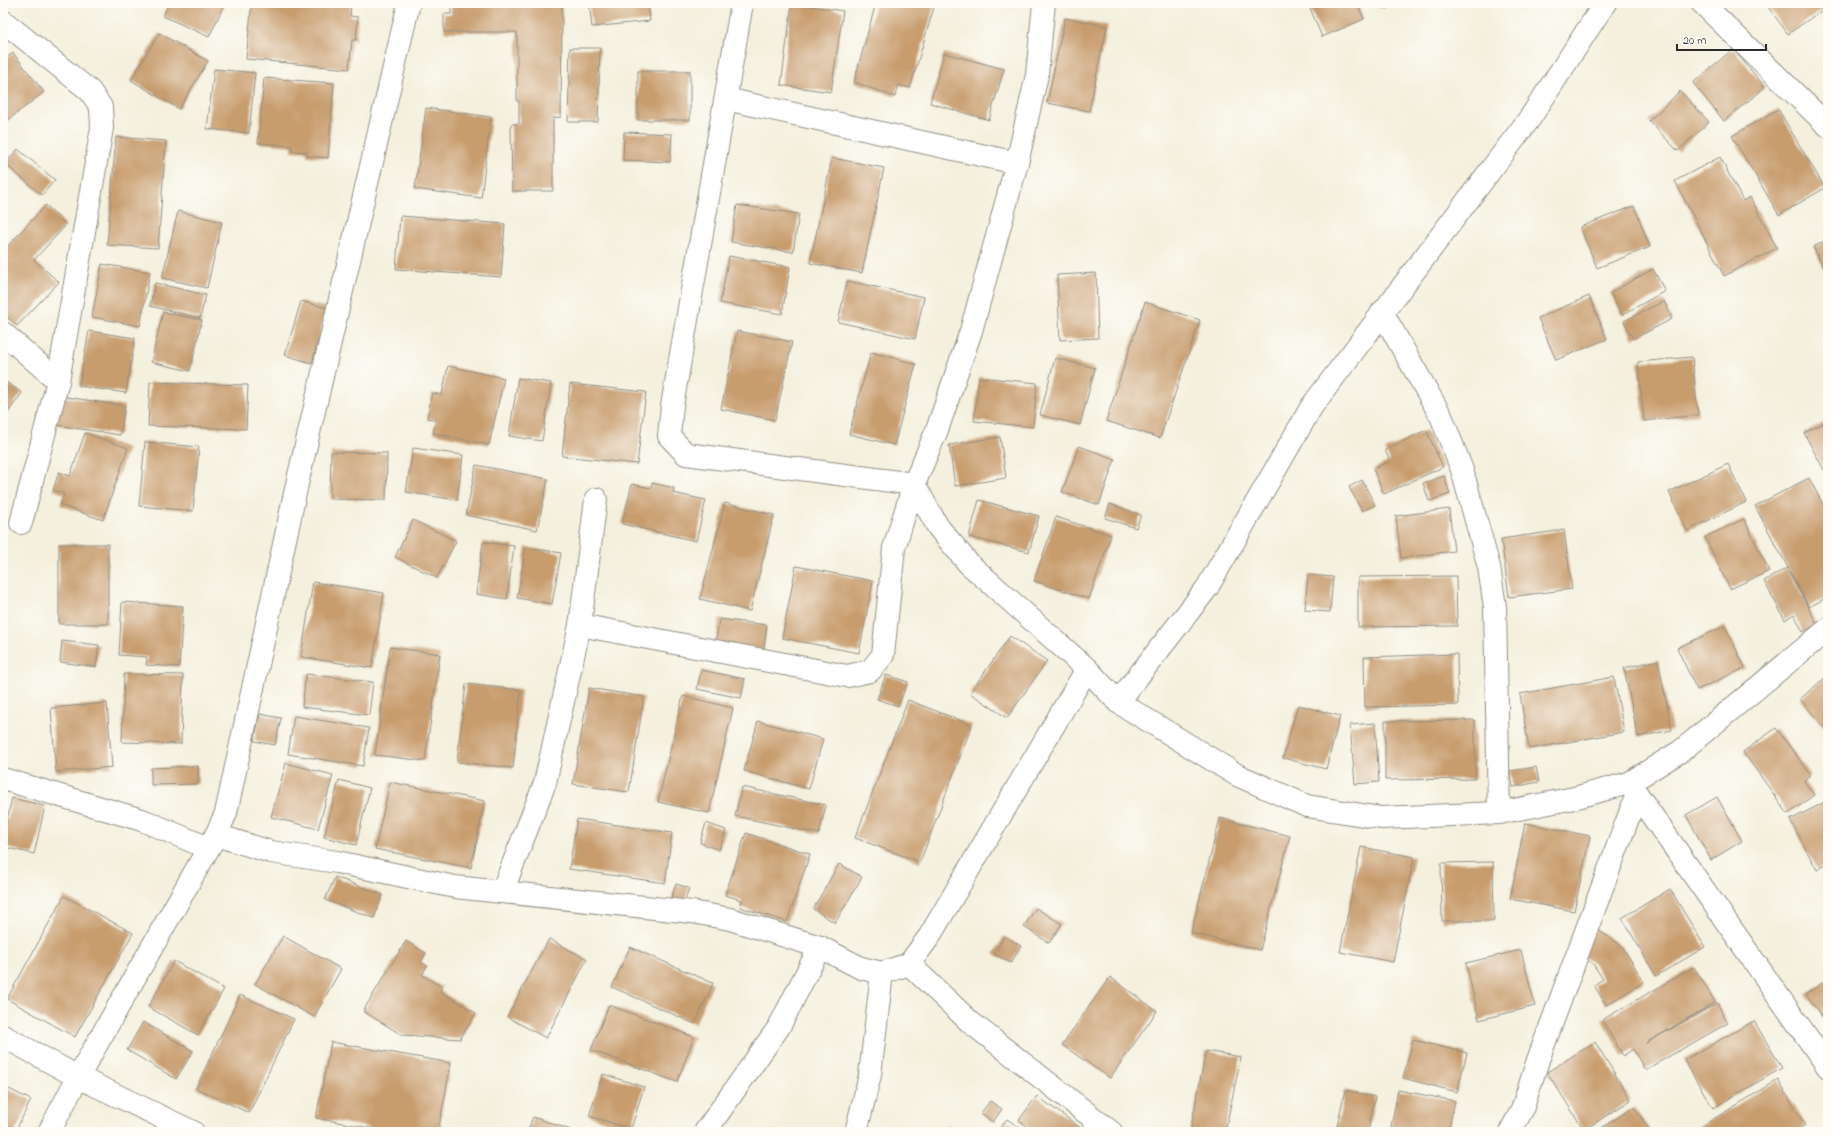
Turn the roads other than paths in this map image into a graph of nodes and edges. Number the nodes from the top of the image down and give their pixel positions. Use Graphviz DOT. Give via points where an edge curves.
graph roads {
  1 [pos="409,3"];
  2 [pos="742,3"];
  3 [pos="1044,3"];
  4 [pos="1605,3"];
  5 [pos="1702,3"];
  6 [pos="3,21"];
  7 [pos="726,100"];
  8 [pos="1828,126"];
  9 [pos="1017,163"];
  10 [pos="1382,312"];
  11 [pos="3,333"];
  12 [pos="58,382"];
  13 [pos="914,484"];
  14 [pos="596,499"];
  15 [pos="21,523"];
  16 [pos="580,625"];
  17 [pos="1828,628"];
  18 [pos="1087,668"];
  19 [pos="1118,702"];
  20 [pos="3,779"];
  21 [pos="1633,789"];
  22 [pos="1499,813"];
  23 [pos="212,842"];
  24 [pos="502,892"];
  25 [pos="820,947"];
  26 [pos="909,964"];
  27 [pos="882,973"];
  28 [pos="3,1036"];
  29 [pos="1828,1067"];
  30 [pos="78,1077"];
  31 [pos="49,1132"];
  32 [pos="193,1132"];
  33 [pos="705,1132"];
  34 [pos="856,1132"];
  35 [pos="1111,1132"];
  36 [pos="1510,1132"];
  1 -- 23 [label="street" via="297,484 234,781 226,813"];
  2 -- 7 [label="street"];
  3 -- 9 [label="street" via="1037,75"];
  4 -- 10 [label="street" via="1530,118"];
  5 -- 8 [label="street"];
  6 -- 12 [label="street" via="90,91 101,107 102,128"];
  7 -- 9 [label="street"];
  7 -- 13 [label="street" via="672,406 669,436 686,454"];
  9 -- 13 [label="street" via="971,331 937,430"];
  10 -- 19 [label="street" via="1312,406 1207,588"];
  10 -- 22 [label="street" via="1441,416 1462,470 1489,567 1495,607"];
  11 -- 12 [label="street"];
  12 -- 15 [label="street"];
  13 -- 16 [label="street" via="894,548 883,655 870,671 847,676"];
  13 -- 18 [label="street" via="938,527 968,563"];
  14 -- 16 [label="street"];
  16 -- 24 [label="street" via="545,783"];
  17 -- 21 [label="street"];
  18 -- 19 [label="street"];
  18 -- 26 [label="street" via="930,937"];
  19 -- 22 [label="street" via="1237,775 1307,806 1380,818"];
  20 -- 23 [label="street"];
  21 -- 22 [label="street"];
  21 -- 29 [label="street"];
  21 -- 36 [label="street" via="1522,1110"];
  23 -- 24 [label="street" via="337,862 455,887"];
  23 -- 30 [label="street"];
  24 -- 25 [label="street" via="692,912 730,919"];
  25 -- 27 [label="street" via="861,968"];
  25 -- 33 [label="street" via="779,1027"];
  26 -- 27 [label="street"];
  26 -- 35 [label="street" via="970,1022"];
  27 -- 34 [label="street" via="870,1075"];
  28 -- 30 [label="street"];
  30 -- 31 [label="street"];
  30 -- 32 [label="street"];
}
